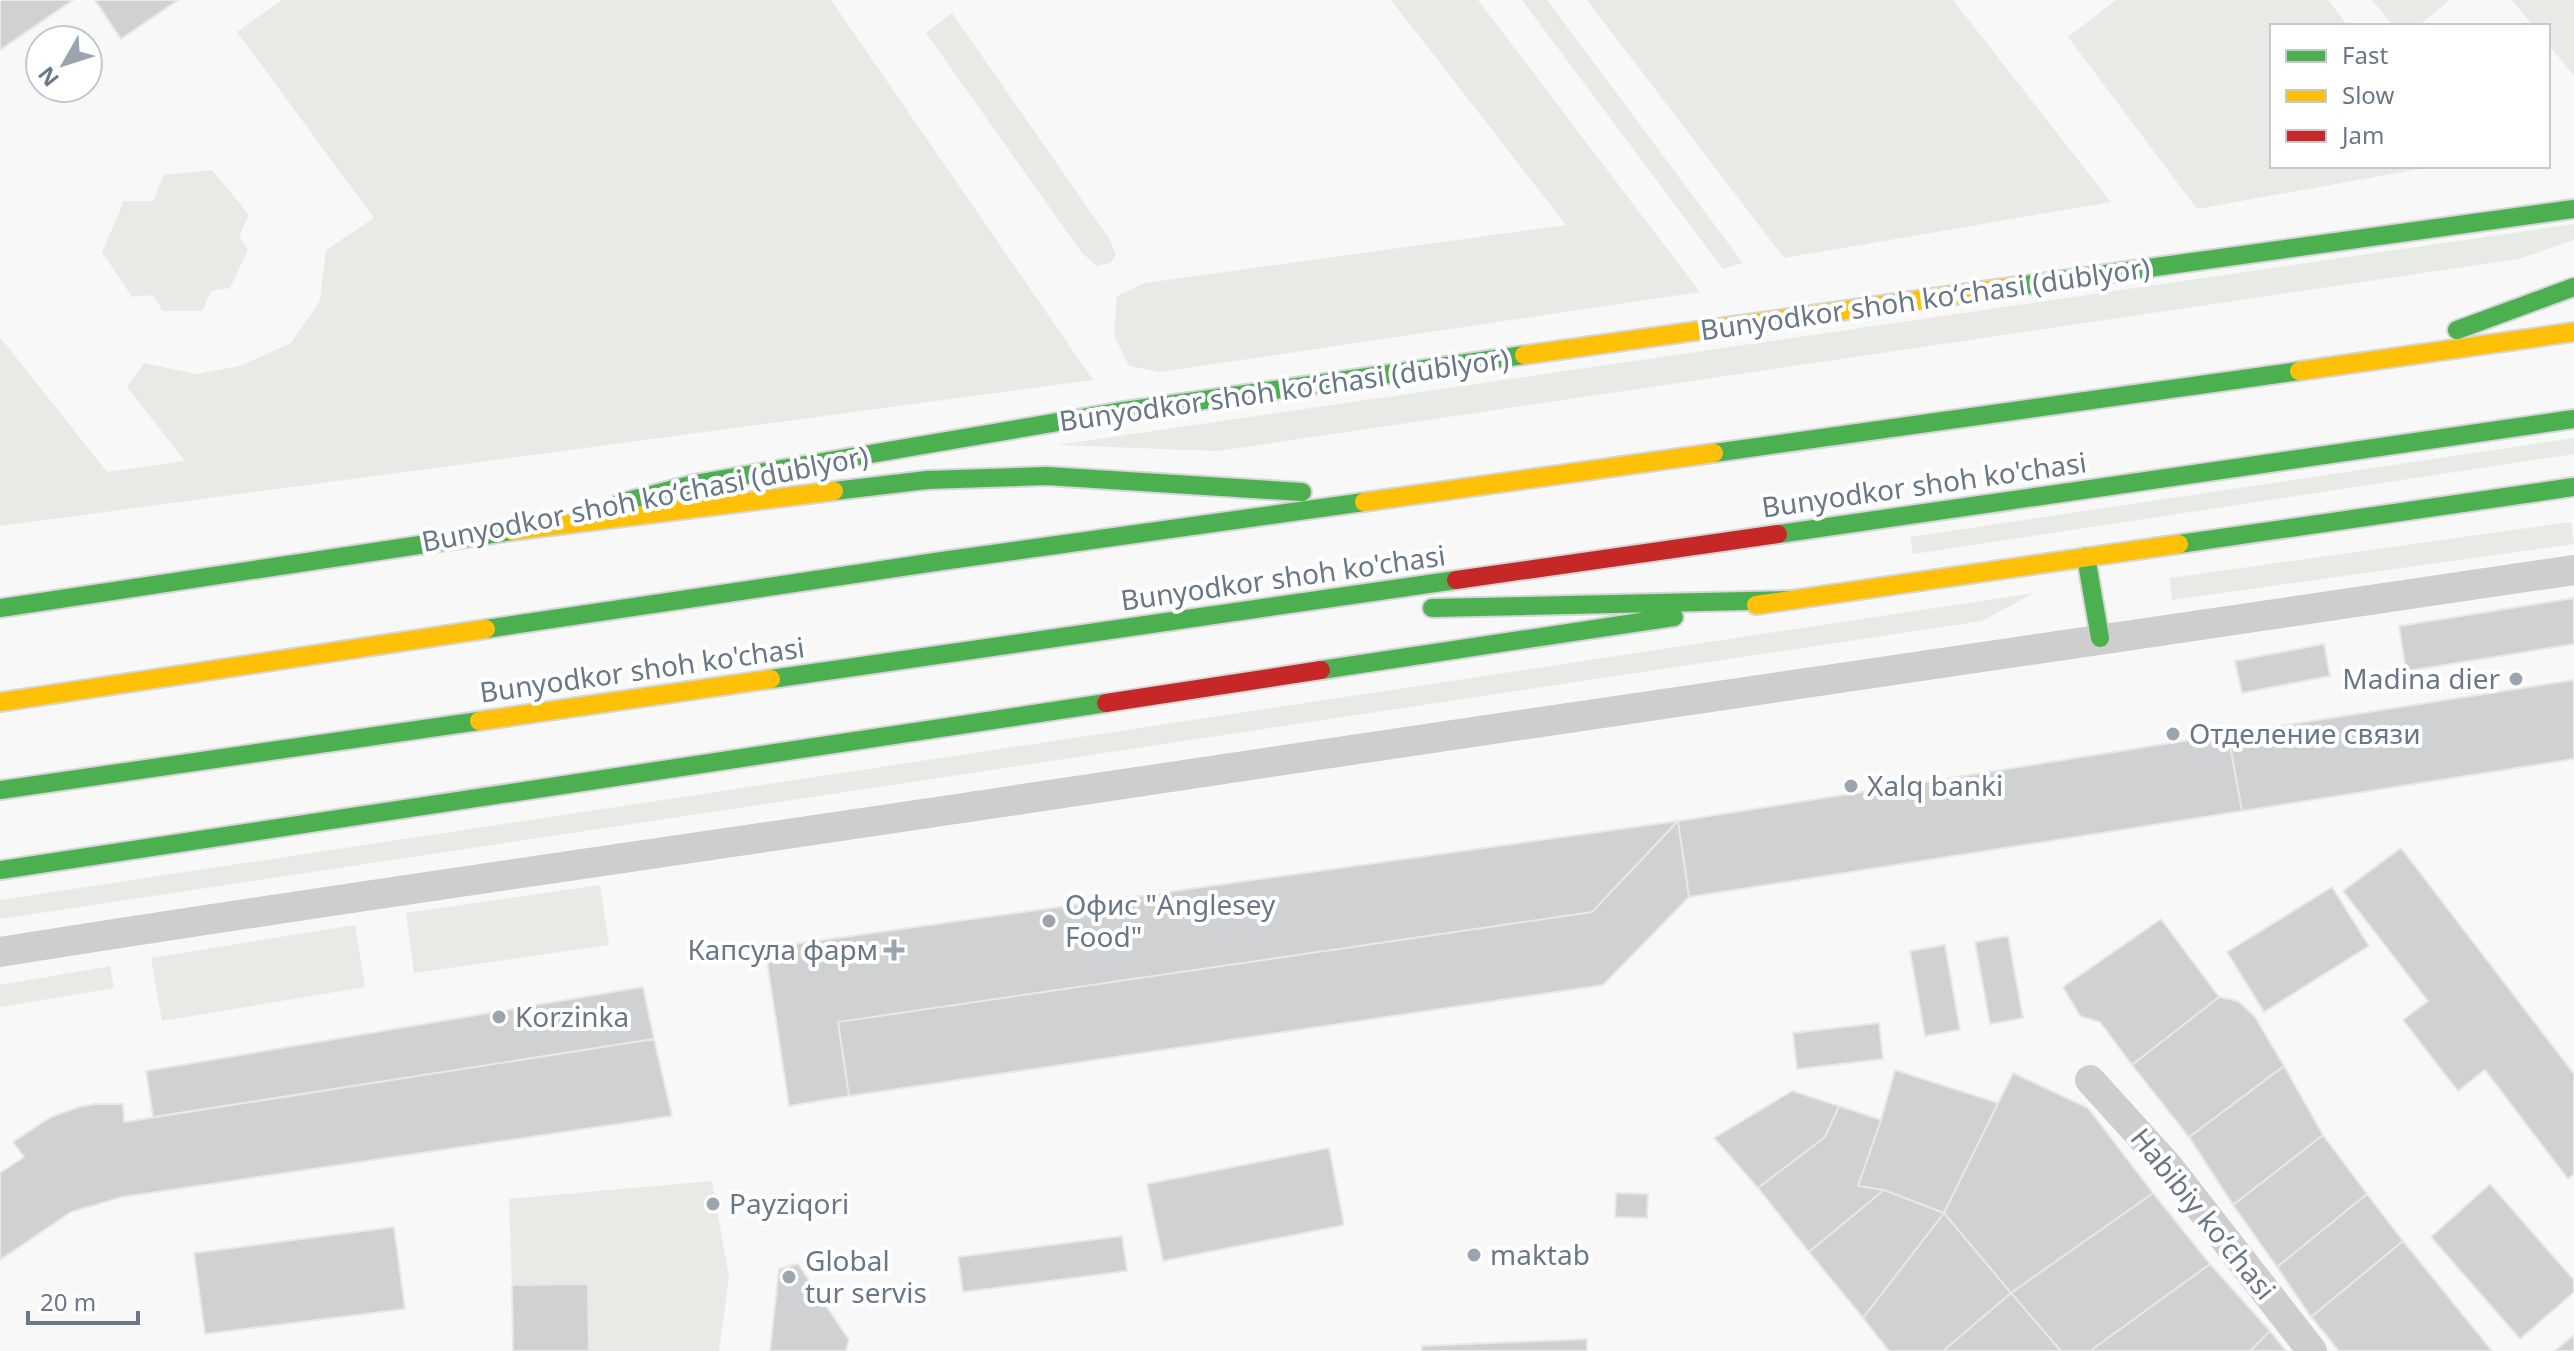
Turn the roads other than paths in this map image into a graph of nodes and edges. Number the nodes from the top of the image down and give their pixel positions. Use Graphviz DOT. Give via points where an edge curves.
graph roads {
  1 [pos="2574,209"];
  2 [pos="2574,287"];
  3 [pos="2574,332"];
  4 [pos="2376,360"];
  5 [pos="2574,419"];
  6 [pos="2574,487"];
  7 [pos="1392,498"];
  8 [pos="512,531"];
  9 [pos="2086,557"];
  10 [pos="2574,570"];
  11 [pos="1790,600"];
  12 [pos="0,608"];
  13 [pos="1409,609"];
  14 [pos="1362,612"];
  15 [pos="1142,626"];
  16 [pos="2100,638"];
  17 [pos="0,702"];
  18 [pos="0,790"];
  19 [pos="0,870"];
  20 [pos="0,952"];
  21 [pos="2090,1080"];
  22 [pos="2312,1351"];
  1 -- 8 [label="main road, Bunyodkor shoh koʻchasi (dublyor)" via="1117,412 694,484"];
  2 -- 4 [label="main road"];
  3 -- 4 [label="main road"];
  4 -- 7 [label="main road"];
  5 -- 15 [label="main road, Bunyodkor shoh ko'chasi"];
  6 -- 9 [label="main road"];
  7 -- 8 [label="main road" via="1047,476 957,479"];
  7 -- 17 [label="main road"];
  8 -- 12 [label="main road, Bunyodkor shoh koʻchasi (dublyor)"];
  9 -- 11 [label="main road"];
  9 -- 16 [label="main road"];
  10 -- 16 [label="street"];
  11 -- 13 [label="main road"];
  11 -- 19 [label="main road"];
  14 -- 15 [label="main road"];
  15 -- 18 [label="main road, Bunyodkor shoh ko'chasi"];
  16 -- 20 [label="street"];
  21 -- 22 [label="street, Habibiy koʻchasi" via="2167,1165"];
}
